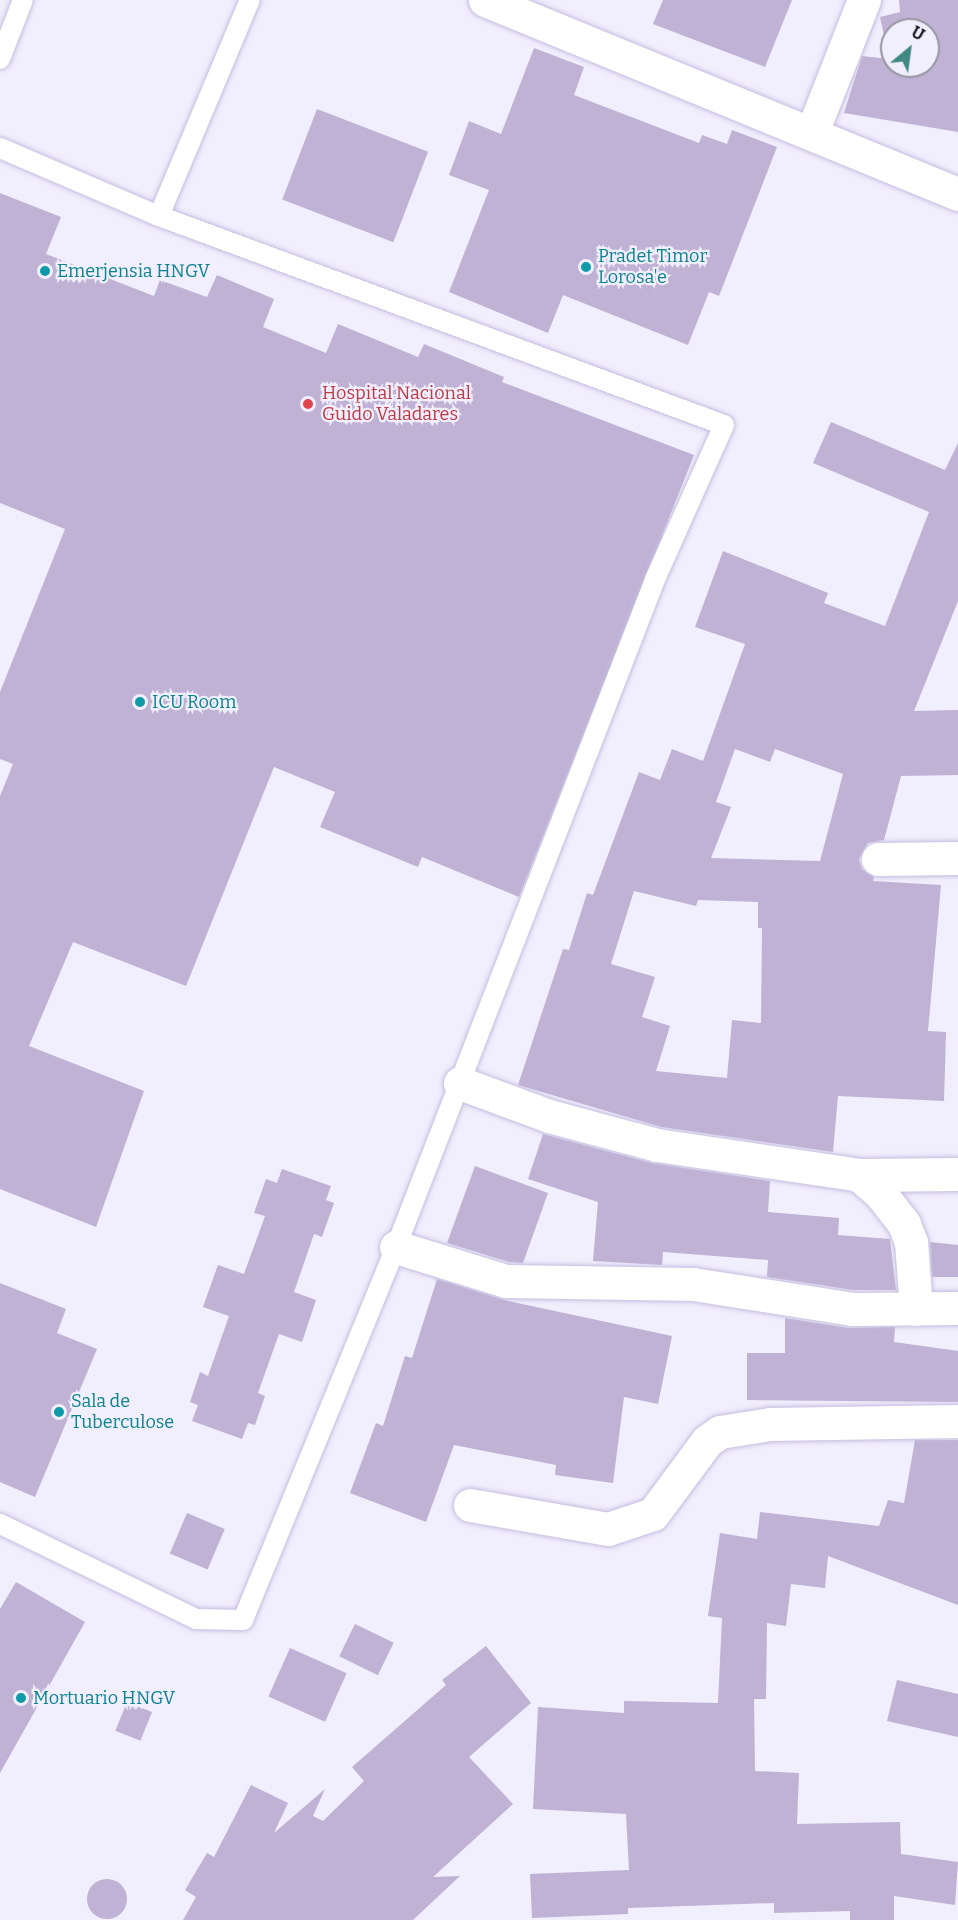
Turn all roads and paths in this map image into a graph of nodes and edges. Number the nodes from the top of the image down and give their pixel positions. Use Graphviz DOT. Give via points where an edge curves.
graph roads {
  1 [pos="23,0"];
  2 [pos="250,0"];
  3 [pos="485,0"];
  4 [pos="864,0"];
  5 [pos="0,59"];
  6 [pos="812,132"];
  7 [pos="0,148"];
  8 [pos="958,194"];
  9 [pos="159,216"];
  10 [pos="958,858"];
  11 [pos="878,859"];
  12 [pos="460,1083"];
  13 [pos="958,1174"];
  14 [pos="859,1175"];
  15 [pos="396,1247"];
  16 [pos="958,1308"];
  17 [pos="916,1310"];
  18 [pos="958,1421"];
  19 [pos="470,1505"];
  20 [pos="0,1524"];
  1 -- 5 [label="lane"];
  2 -- 9 [label="lane"];
  3 -- 6 [label="street"];
  4 -- 6 [label="street"];
  6 -- 8 [label="street"];
  7 -- 9 [label="lane"];
  9 -- 12 [label="lane" via="724,425 656,577"];
  10 -- 11 [label="street"];
  12 -- 14 [label="street" via="613,1136 742,1161"];
  12 -- 15 [label="lane"];
  13 -- 14 [label="street"];
  14 -- 17 [label="street" via="880,1192 904,1224 912,1251"];
  15 -- 17 [label="street" via="506,1281 693,1284 829,1306"];
  15 -- 20 [label="lane" via="243,1620 196,1619"];
  16 -- 17 [label="street"];
  18 -- 19 [label="street" via="770,1424 720,1432 707,1442 653,1514 608,1529"];
}
